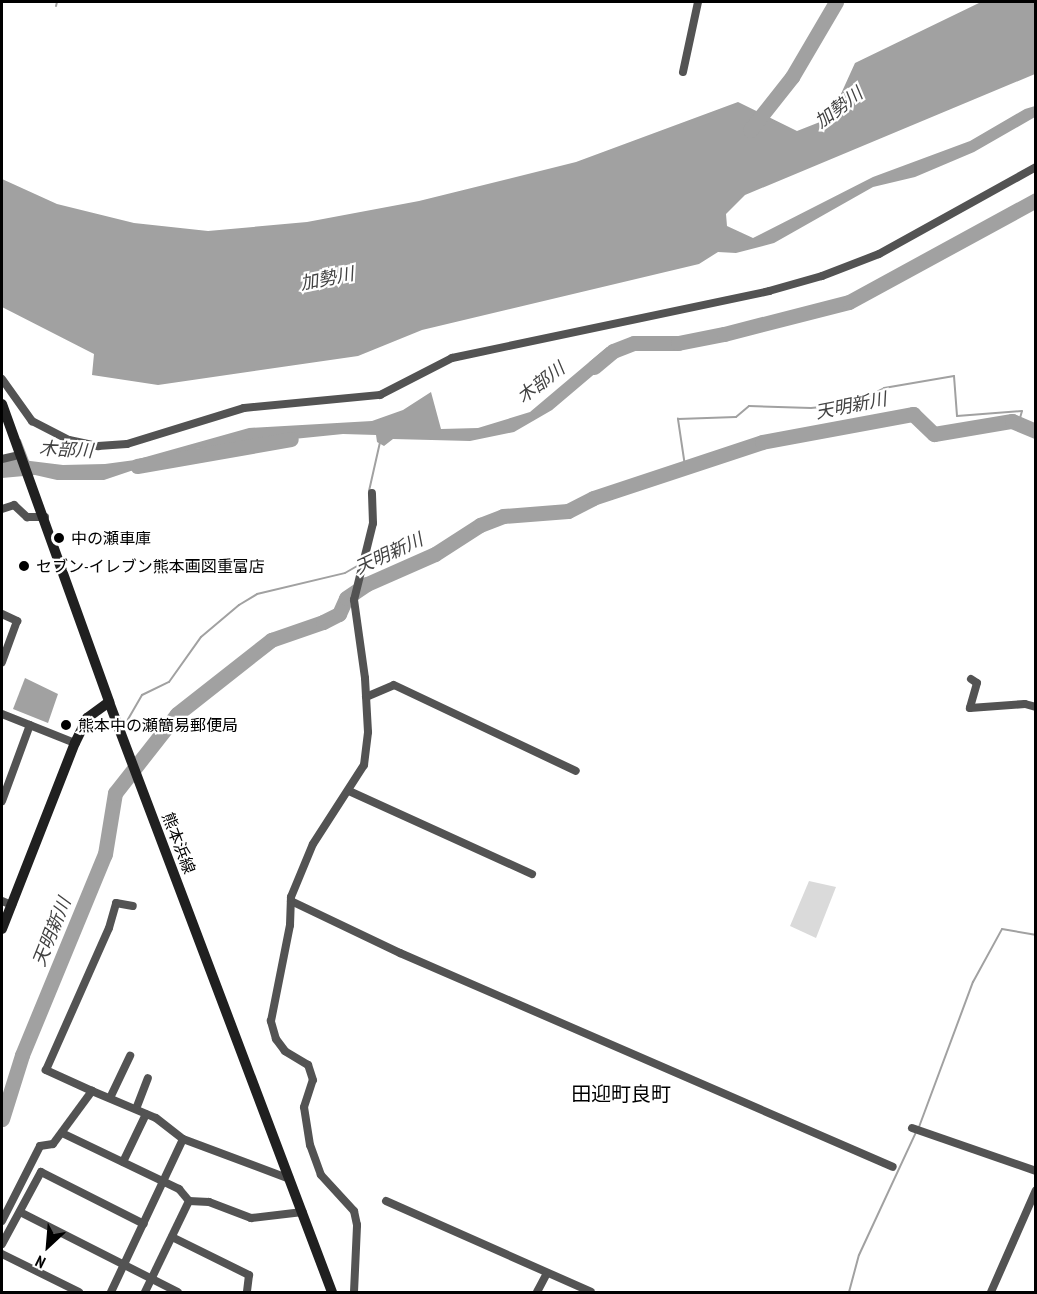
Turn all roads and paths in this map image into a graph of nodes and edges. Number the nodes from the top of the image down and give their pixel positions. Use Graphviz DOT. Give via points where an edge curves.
graph roads {
  1 [pos="699,2"];
  2 [pos="683,72"];
  3 [pos="1035,167"];
  4 [pos="2,379"];
  5 [pos="2,404"];
  6 [pos="18,455"];
  7 [pos="2,459"];
  8 [pos="372,493"];
  9 [pos="2,509"];
  10 [pos="45,517"];
  11 [pos="2,614"];
  12 [pos="2,662"];
  13 [pos="971,679"];
  14 [pos="366,697"];
  15 [pos="109,702"];
  16 [pos="1035,707"];
  17 [pos="2,714"];
  18 [pos="30,725"];
  19 [pos="75,743"];
  20 [pos="576,771"];
  21 [pos="349,790"];
  22 [pos="2,801"];
  23 [pos="532,874"];
  24 [pos="291,902"];
  25 [pos="7,903"];
  26 [pos="133,906"];
  27 [pos="2,929"];
  28 [pos="130,1056"];
  29 [pos="148,1078"];
  30 [pos="92,1091"];
  31 [pos="110,1098"];
  32 [pos="136,1109"];
  33 [pos="146,1114"];
  34 [pos="912,1128"];
  35 [pos="62,1133"];
  36 [pos="183,1139"];
  37 [pos="123,1162"];
  38 [pos="893,1167"];
  39 [pos="1035,1171"];
  40 [pos="290,1179"];
  41 [pos="163,1182"];
  42 [pos="1035,1190"];
  43 [pos="189,1202"];
  44 [pos="386,1202"];
  45 [pos="20,1212"];
  46 [pos="303,1212"];
  47 [pos="2,1221"];
  48 [pos="144,1224"];
  49 [pos="172,1237"];
  50 [pos="2,1244"];
  51 [pos="2,1254"];
  52 [pos="124,1266"];
  53 [pos="547,1273"];
  54 [pos="151,1279"];
  55 [pos="571,1288"];
  56 [pos="79,1293"];
  57 [pos="111,1293"];
  58 [pos="145,1293"];
  59 [pos="178,1293"];
  60 [pos="247,1293"];
  61 [pos="332,1293"];
  62 [pos="354,1293"];
  63 [pos="537,1293"];
  64 [pos="591,1293"];
  65 [pos="991,1293"];
  1 -- 2 [label="street"];
  3 -- 4 [label="street" via="879,254 822,276 769,291 452,358 380,395 244,408 127,444 98,446 69,440 32,421"];
  5 -- 6 [label="main road, 熊本浜線"];
  6 -- 7 [label="street"];
  6 -- 10 [label="main road, 熊本浜線"];
  8 -- 14 [label="street" via="369,549 355,585 354,600"];
  9 -- 10 [label="street" via="14,505 27,517"];
  10 -- 15 [label="main road, 熊本浜線"];
  11 -- 12 [label="street" via="17,621"];
  13 -- 16 [label="street" via="977,683 970,708 1025,704"];
  14 -- 20 [label="street" via="394,685"];
  14 -- 21 [label="street" via="368,732 364,765"];
  15 -- 19 [label="main road" via="87,718"];
  15 -- 40 [label="main road, 熊本浜線"];
  17 -- 18 [label="street"];
  18 -- 19 [label="street"];
  18 -- 22 [label="street"];
  19 -- 25 [label="main road"];
  21 -- 23 [label="street"];
  21 -- 24 [label="street" via="313,844"];
  24 -- 38 [label="street"];
  24 -- 62 [label="street" via="271,1021 276,1039 285,1051 308,1065 314,1080 304,1107 310,1145 321,1175 354,1211"];
  25 -- 27 [label="main road"];
  26 -- 30 [label="street" via="116,903 109,928 46,1070"];
  28 -- 31 [label="street"];
  29 -- 32 [label="street"];
  30 -- 31 [label="street"];
  30 -- 35 [label="street"];
  31 -- 32 [label="street"];
  32 -- 33 [label="street"];
  33 -- 36 [label="street"];
  33 -- 37 [label="street"];
  34 -- 39 [label="street"];
  35 -- 37 [label="street"];
  35 -- 47 [label="street" via="50,1147 40,1146"];
  36 -- 40 [label="street"];
  36 -- 41 [label="street"];
  37 -- 41 [label="street"];
  40 -- 46 [label="main road, 熊本浜線"];
  41 -- 43 [label="street" via="186,1193"];
  41 -- 48 [label="street"];
  42 -- 65 [label="street"];
  43 -- 46 [label="street" via="209,1202 251,1218"];
  43 -- 49 [label="street"];
  44 -- 53 [label="street"];
  45 -- 48 [label="street" via="42,1172"];
  45 -- 50 [label="street"];
  45 -- 52 [label="street"];
  46 -- 61 [label="main road, 熊本浜線"];
  48 -- 52 [label="street"];
  49 -- 54 [label="street"];
  49 -- 60 [label="street" via="249,1275"];
  51 -- 56 [label="street"];
  52 -- 54 [label="street"];
  52 -- 57 [label="street"];
  53 -- 55 [label="street"];
  53 -- 63 [label="street"];
  54 -- 58 [label="street"];
  54 -- 59 [label="street"];
  55 -- 64 [label="street"];
}
